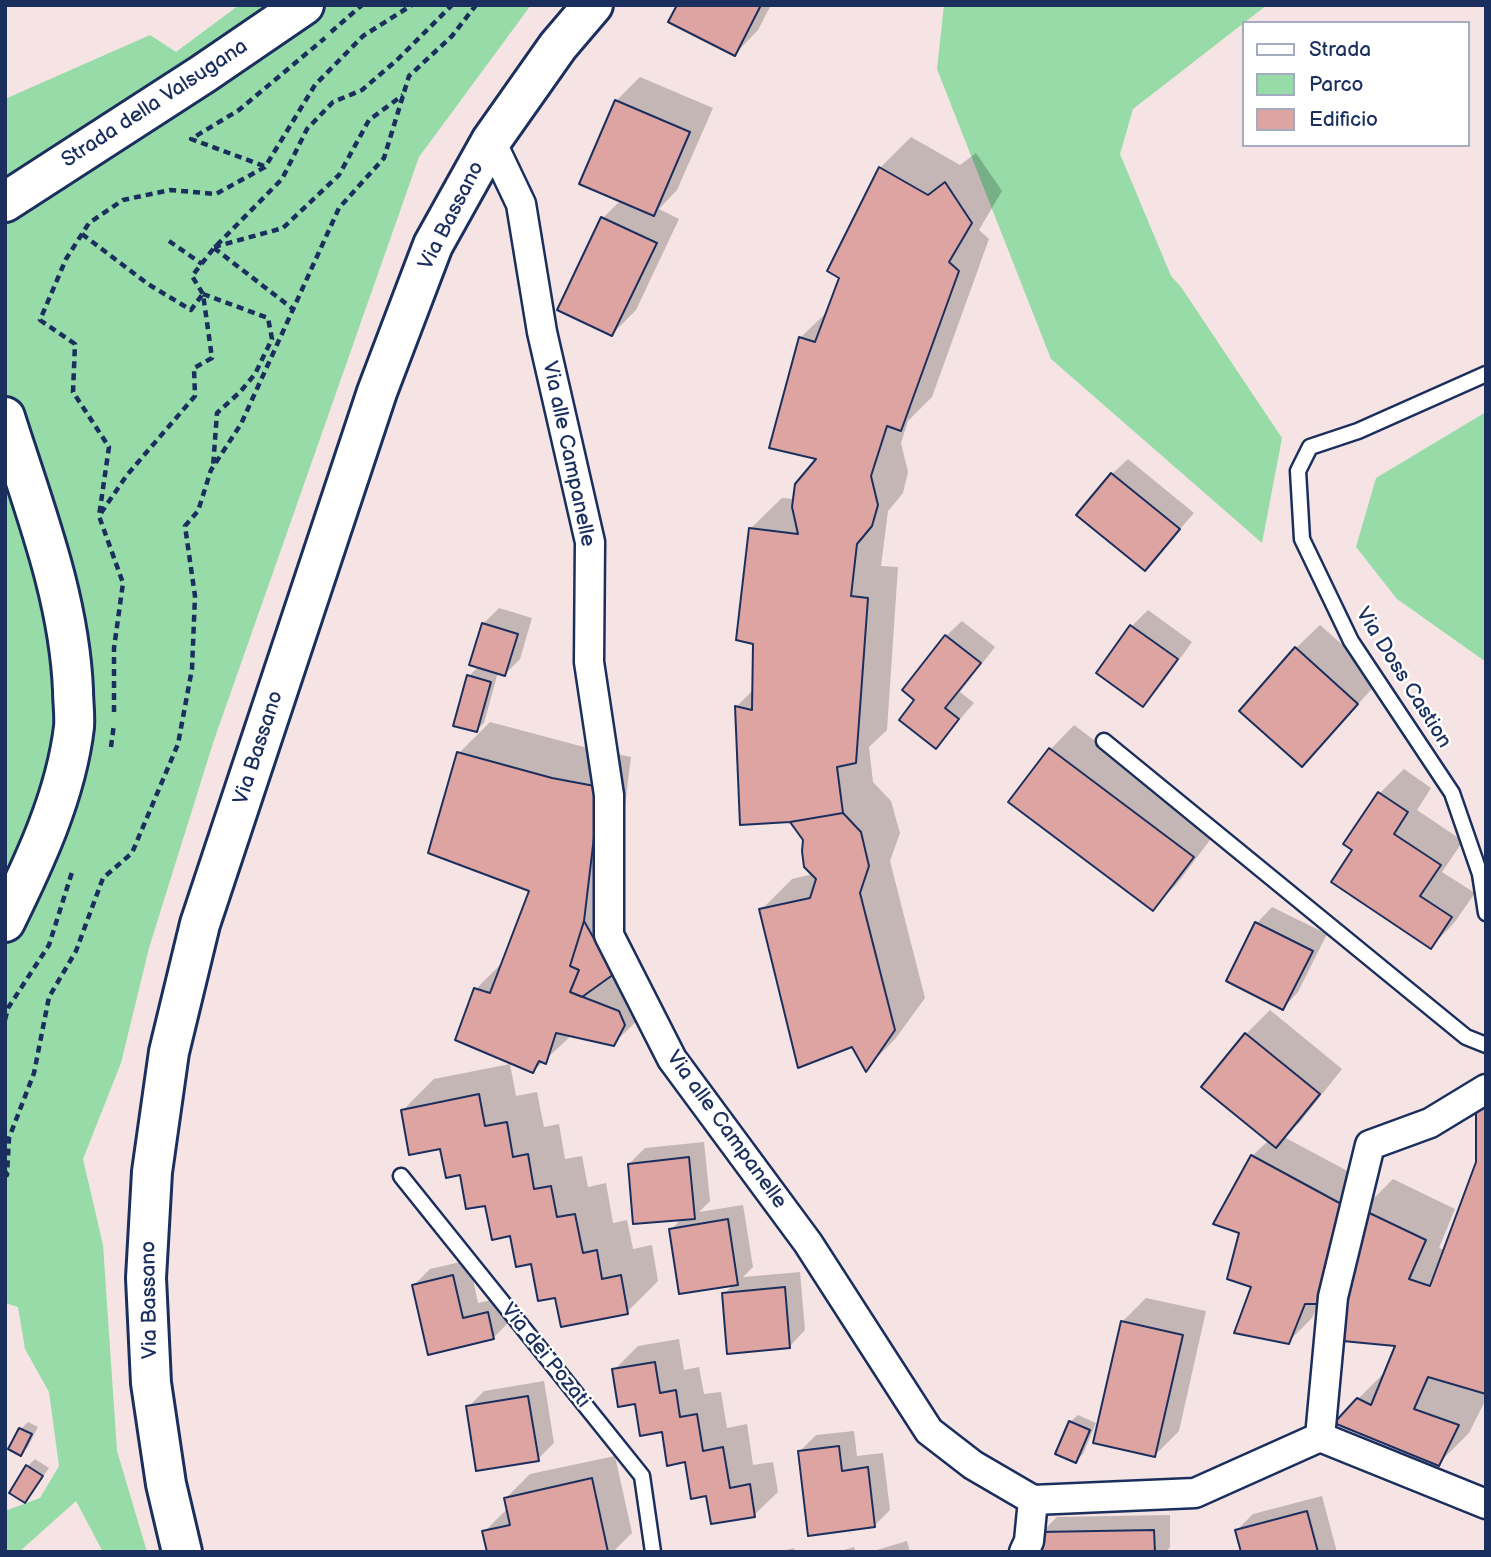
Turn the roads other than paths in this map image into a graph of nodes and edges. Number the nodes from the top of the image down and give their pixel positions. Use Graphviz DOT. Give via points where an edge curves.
graph roads {
  1 [pos="304,5"];
  2 [pos="593,5"];
  3 [pos="486,139"];
  4 [pos="5,202"];
  5 [pos="1486,374"];
  6 [pos="5,417"];
  7 [pos="1104,741"];
  8 [pos="1486,913"];
  9 [pos="5,922"];
  10 [pos="1486,1045"];
  11 [pos="1486,1088"];
  12 [pos="401,1176"];
  13 [pos="1320,1437"];
  14 [pos="1034,1500"];
  15 [pos="1486,1504"];
  16 [pos="182,1552"];
  17 [pos="653,1552"];
  18 [pos="1024,1552"];
  1 -- 4 [label="main road, Strada della Valsugana"];
  2 -- 3 [label="main road, Via Bassano"];
  3 -- 14 [label="street, Via alle Campanelle" via="521,204 542,332 590,542 589,663 609,795 609,935 672,1059 808,1242 929,1431 973,1465"];
  3 -- 16 [label="main road, Via Bassano" via="433,245 377,393 200,924 169,1052 152,1172 146,1278 151,1383"];
  5 -- 8 [label="lane, Via Doss Castion" via="1310,447 1298,471 1302,539 1350,641 1452,793 1480,874"];
  6 -- 9 [label="main road" via="61,597 74,726 62,780 34,861"];
  7 -- 10 [label="lane" via="1466,1037"];
  11 -- 13 [label="street" via="1430,1123 1370,1145 1333,1297"];
  12 -- 17 [label="lane, Via dei Pozati" via="642,1476"];
  13 -- 14 [label="street" via="1195,1493"];
  13 -- 15 [label="street"];
  14 -- 18 [label="street"];
}
